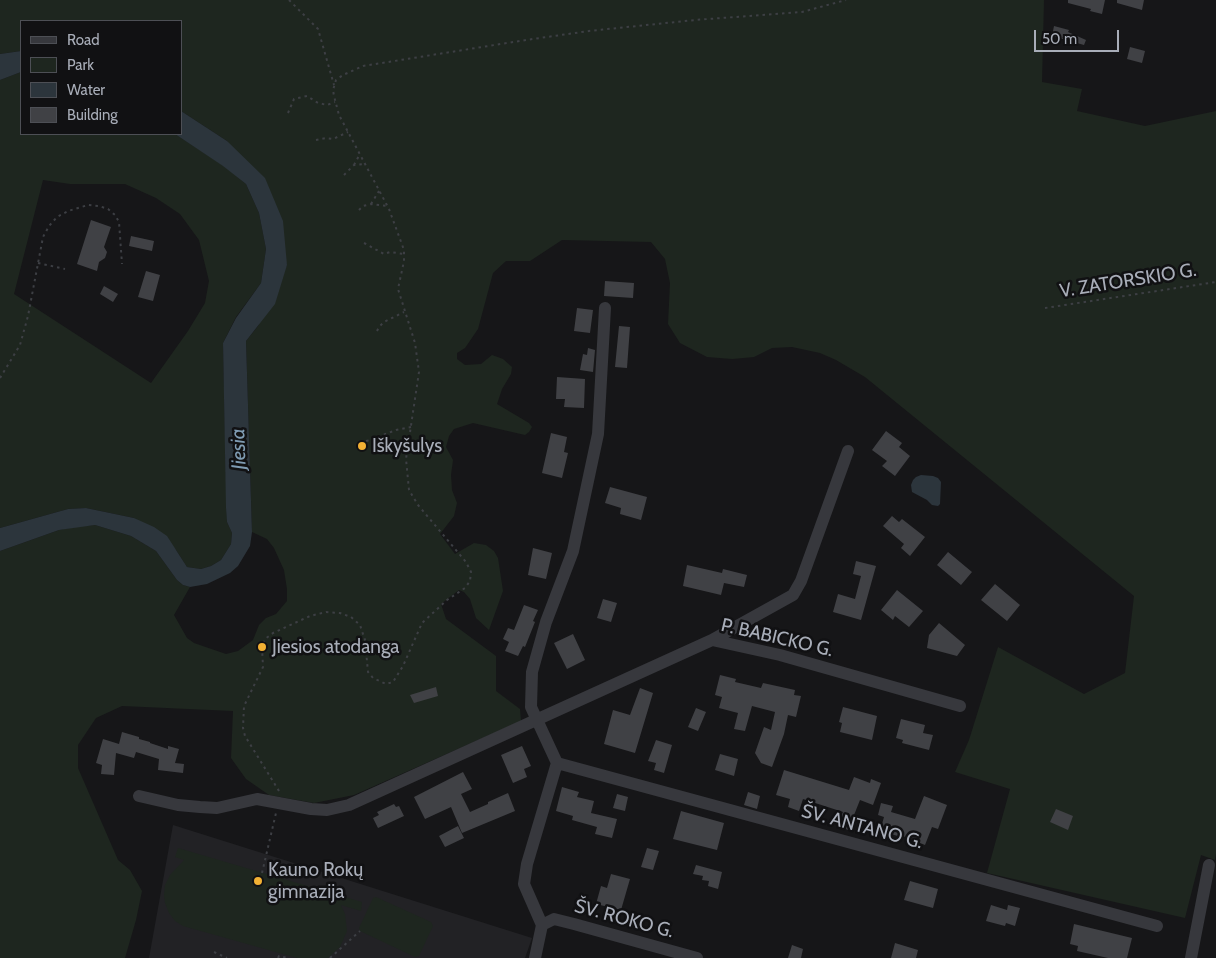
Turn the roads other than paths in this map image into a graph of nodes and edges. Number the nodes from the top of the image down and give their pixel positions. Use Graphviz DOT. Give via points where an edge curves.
graph roads {
  1 [pos="605,308"];
  2 [pos="848,451"];
  3 [pos="712,640"];
  4 [pos="960,706"];
  5 [pos="538,720"];
  6 [pos="557,763"];
  7 [pos="139,796"];
  8 [pos="1209,865"];
  9 [pos="542,925"];
  10 [pos="1157,926"];
  11 [pos="535,958"];
  12 [pos="697,958"];
  13 [pos="1191,958"];
  1 -- 5 [label="street" via="598,434 573,551 546,622 532,672 531,707"];
  2 -- 3 [label="street" via="802,582 792,595"];
  3 -- 4 [label="street, P. BABICKO G." via="780,655"];
  3 -- 5 [label="street, P. BABICKO G."];
  5 -- 6 [label="street"];
  5 -- 7 [label="street, P. BABICKO G." via="349,805 327,810 257,799 217,808 200,807"];
  6 -- 9 [label="street" via="524,884"];
  6 -- 10 [label="street, ŠV. ANTANO G."];
  8 -- 13 [label="street"];
  9 -- 11 [label="street"];
  9 -- 12 [label="street, ŠV. ROKO G." via="554,920 574,924"];
}
